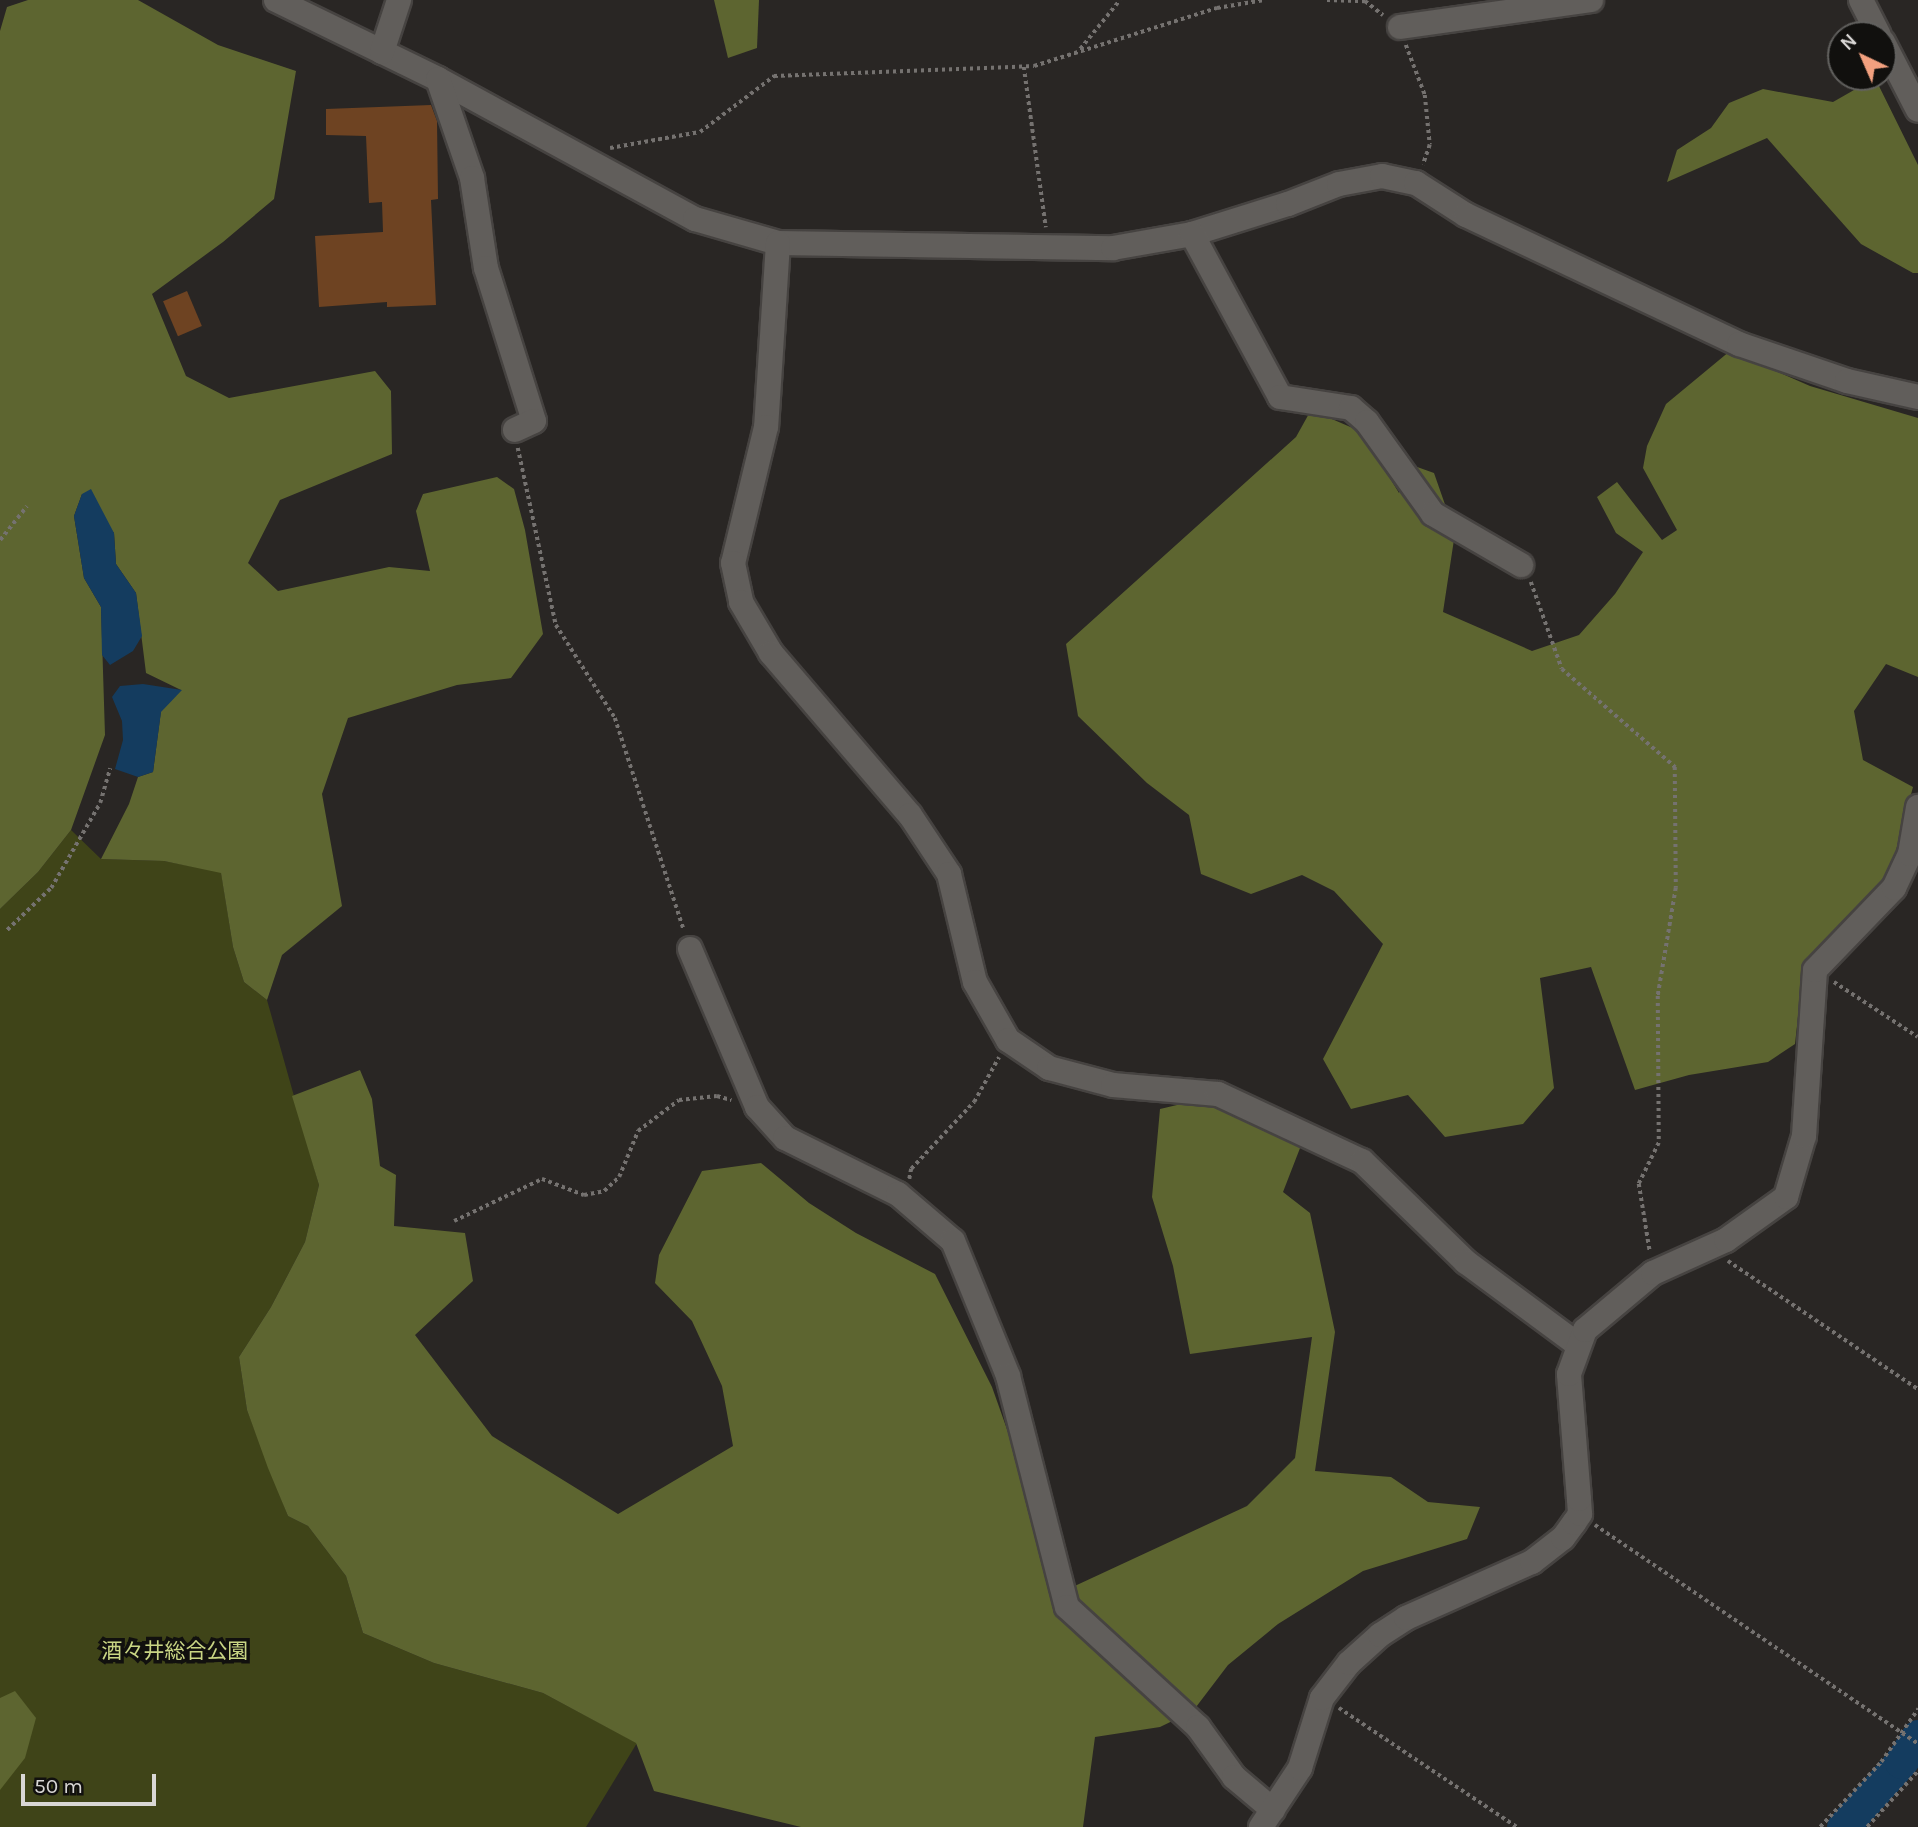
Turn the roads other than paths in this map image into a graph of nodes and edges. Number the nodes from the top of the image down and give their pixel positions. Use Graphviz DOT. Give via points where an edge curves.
graph roads {
  1 [pos="276,0"];
  2 [pos="399,0"];
  3 [pos="1591,0"];
  4 [pos="1861,0"];
  5 [pos="1872,21"];
  6 [pos="1400,27"];
  7 [pos="382,52"];
  8 [pos="1897,69"];
  9 [pos="438,79"];
  10 [pos="1918,110"];
  11 [pos="1192,234"];
  12 [pos="778,243"];
  13 [pos="1918,397"];
  14 [pos="515,430"];
  15 [pos="1521,565"];
  16 [pos="1918,807"];
  17 [pos="690,949"];
  18 [pos="1578,1345"];
  19 [pos="1267,1819"];
  1 -- 7 [label="street"];
  2 -- 7 [label="street"];
  3 -- 6 [label="street"];
  4 -- 5 [label="street"];
  7 -- 9 [label="street"];
  8 -- 10 [label="street"];
  9 -- 12 [label="street" via="695,219"];
  9 -- 14 [label="street" via="472,178 486,268 534,421"];
  11 -- 12 [label="street" via="1113,248"];
  11 -- 13 [label="street" via="1339,184 1382,176 1416,183 1466,215 1700,328 1847,381"];
  11 -- 15 [label="street" via="1280,397 1351,408 1367,422 1433,514"];
  12 -- 18 [label="street" via="766,427 733,563 741,602 771,653 910,815 949,874 975,982 1008,1040 1049,1068 1113,1085 1218,1094 1362,1161 1466,1262"];
  16 -- 18 [label="street" via="1910,854 1894,888 1815,970 1804,1136 1786,1197 1709,1248 1653,1273 1585,1329"];
  17 -- 19 [label="street" via="757,1107 785,1138 904,1199 953,1241 1003,1364 1068,1607 1198,1727"];
  18 -- 19 [label="street" via="1569,1374 1580,1514 1563,1538 1532,1562 1406,1618 1349,1663 1322,1698 1300,1768"];
}
